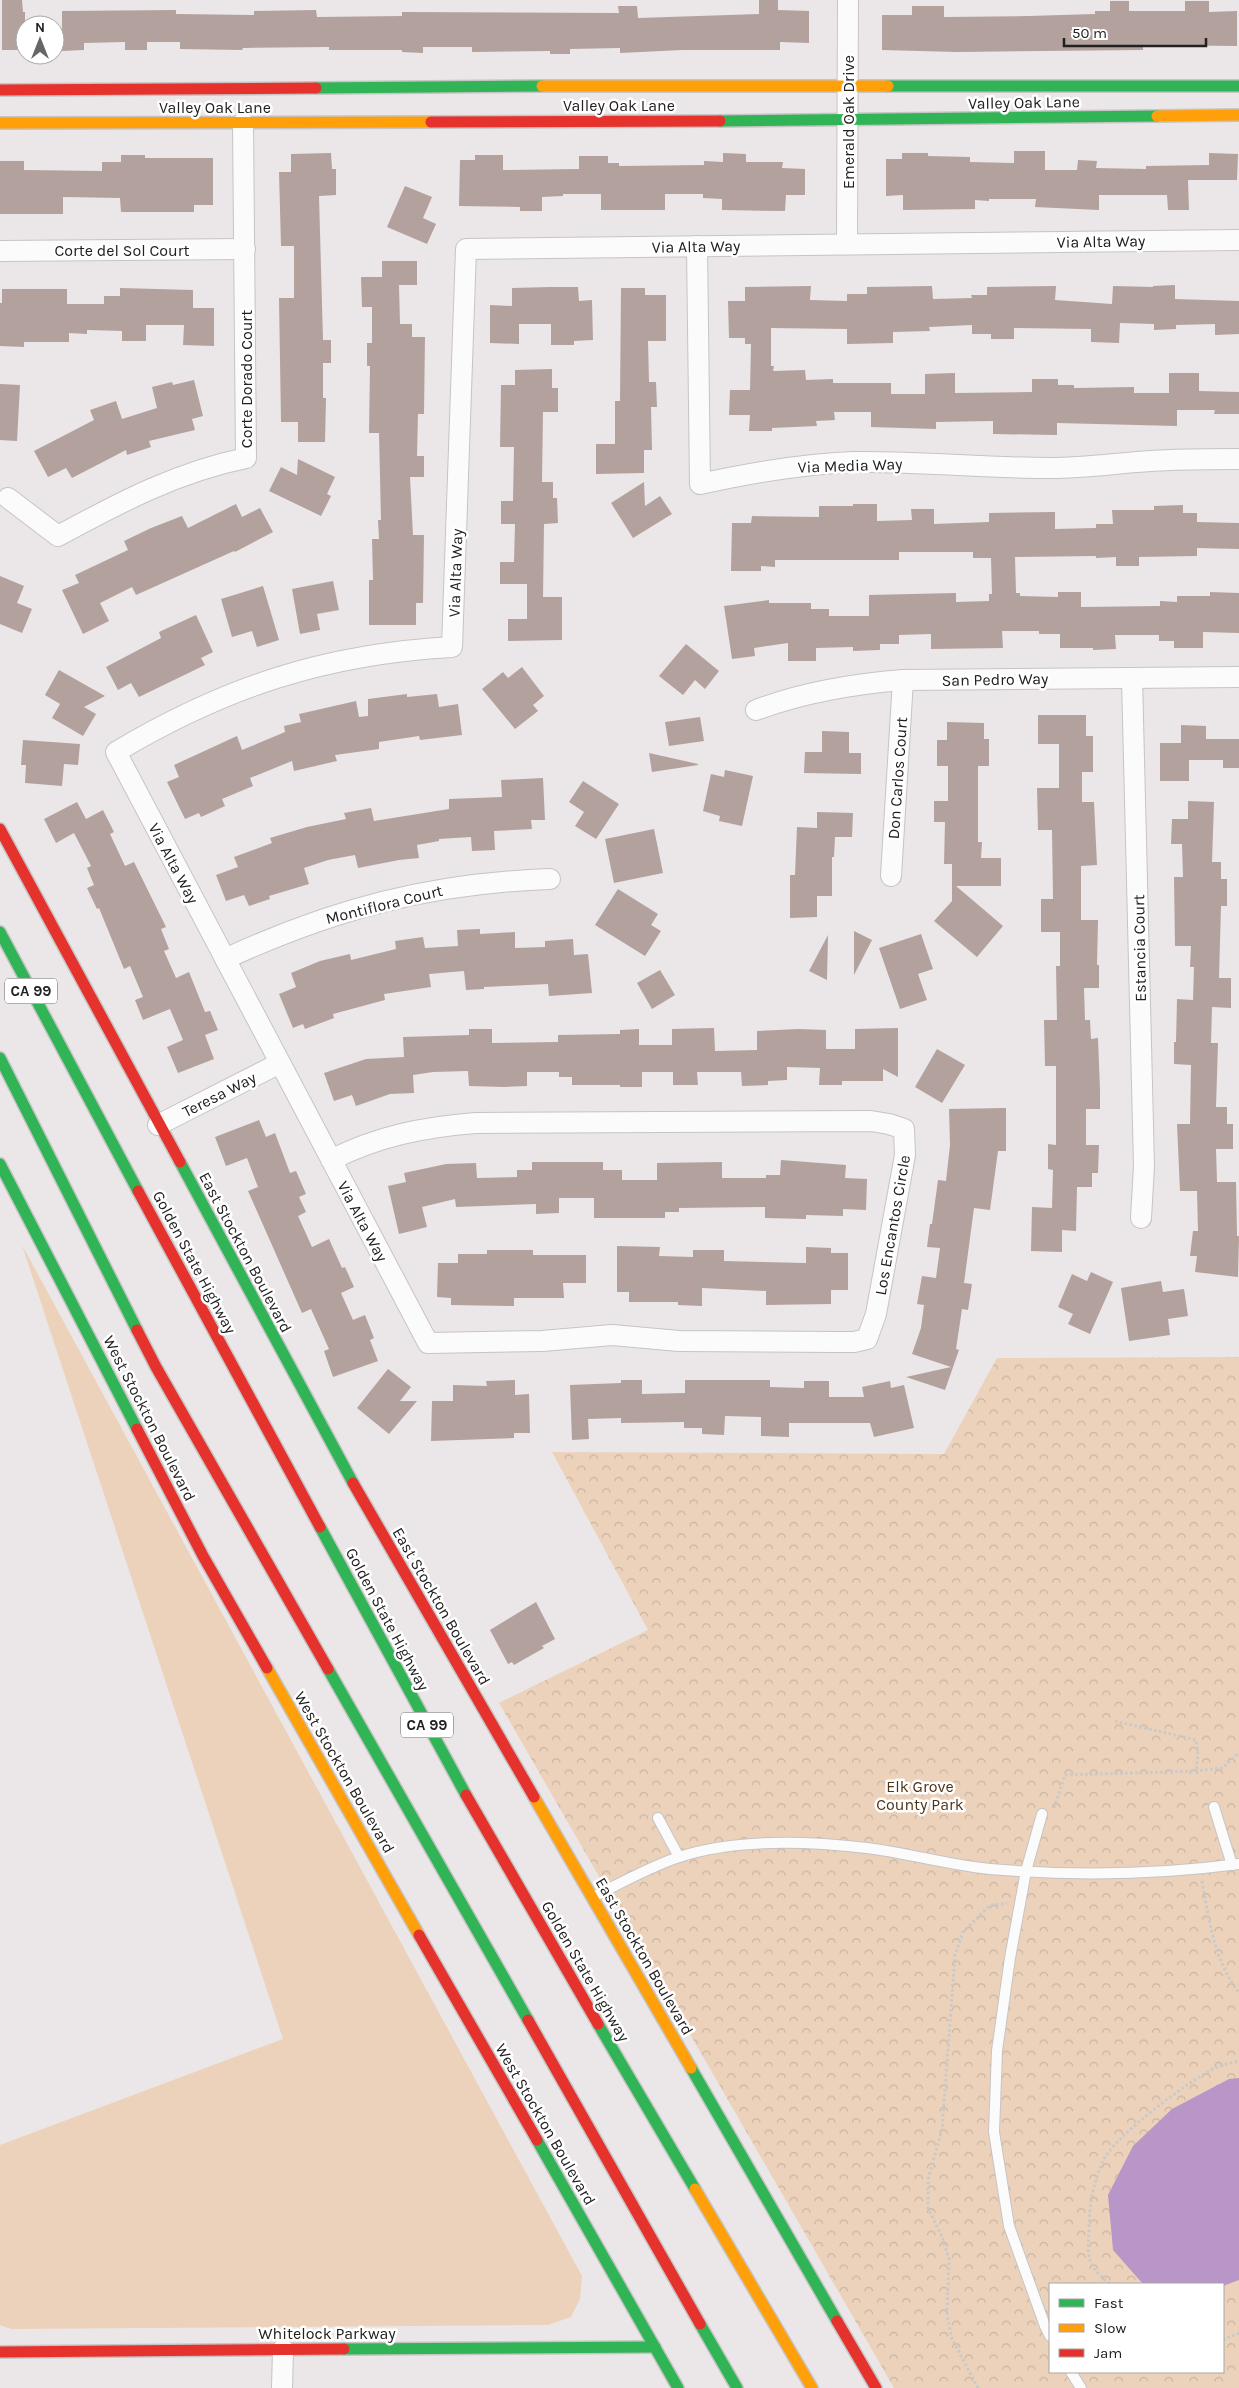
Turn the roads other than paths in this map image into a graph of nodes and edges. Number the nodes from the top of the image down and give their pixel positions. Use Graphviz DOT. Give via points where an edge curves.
graph roads {
  1 [pos="848,0"];
  2 [pos="849,86"];
  3 [pos="1239,86"];
  4 [pos="0,90"];
  5 [pos="1239,115"];
  6 [pos="243,119"];
  7 [pos="849,120"];
  8 [pos="0,123"];
  9 [pos="1239,240"];
  10 [pos="848,244"];
  11 [pos="697,246"];
  12 [pos="245,249"];
  13 [pos="0,251"];
  14 [pos="1239,459"];
  15 [pos="8,498"];
  16 [pos="1239,677"];
  17 [pos="1132,678"];
  18 [pos="903,680"];
  19 [pos="756,710"];
  20 [pos="0,829"];
  21 [pos="891,876"];
  22 [pos="550,879"];
  23 [pos="0,932"];
  24 [pos="225,959"];
  25 [pos="0,1058"];
  26 [pos="280,1064"];
  27 [pos="158,1125"];
  28 [pos="331,1160"];
  29 [pos="0,1164"];
  30 [pos="1140,1218"];
  31 [pos="428,1343"];
  32 [pos="1214,1807"];
  33 [pos="1047,1813"];
  34 [pos="658,1818"];
  35 [pos="679,1857"];
  36 [pos="1235,1864"];
  37 [pos="1026,1870"];
  38 [pos="593,1897"];
  39 [pos="1049,2334"];
  40 [pos="654,2347"];
  41 [pos="283,2349"];
  42 [pos="0,2352"];
  43 [pos="1072,2373"];
  44 [pos="282,2388"];
  45 [pos="678,2388"];
  46 [pos="737,2388"];
  47 [pos="812,2388"];
  48 [pos="876,2388"];
  49 [pos="1081,2388"];
  1 -- 2 [label="street, Emerald Oak Drive"];
  2 -- 3 [label="main road, Valley Oak Lane"];
  2 -- 4 [label="main road, Valley Oak Lane" via="243,93"];
  2 -- 7 [label="street, Emerald Oak Drive"];
  5 -- 7 [label="main road, Valley Oak Lane"];
  6 -- 7 [label="main road, Valley Oak Lane"];
  6 -- 8 [label="main road, Valley Oak Lane"];
  6 -- 12 [label="street, Corte Dorado Court"];
  7 -- 10 [label="street, Emerald Oak Drive"];
  9 -- 10 [label="street, Via Alta Way"];
  10 -- 11 [label="street, Via Alta Way"];
  11 -- 14 [label="street, Via Media Way" via="700,484 752,473 852,462 1064,468 1170,460"];
  11 -- 24 [label="street, Via Alta Way" via="466,249 452,647 372,654 283,675 197,708 116,752"];
  12 -- 13 [label="street, Corte del Sol Court"];
  12 -- 15 [label="street, Corte Dorado Court" via="246,458 160,483 58,536"];
  16 -- 17 [label="street, San Pedro Way"];
  17 -- 18 [label="street, San Pedro Way"];
  17 -- 30 [label="street, Estancia Court" via="1144,1166"];
  18 -- 19 [label="street, San Pedro Way" via="819,690"];
  18 -- 21 [label="street, Don Carlos Court"];
  20 -- 27 [label="main road, East Stockton Boulevard"];
  22 -- 24 [label="street, Montiflora Court" via="476,884 379,902 279,934"];
  23 -- 47 [label="main road, Golden State Highway / CA 99" via="485,1831"];
  24 -- 26 [label="street, Via Alta Way"];
  25 -- 46 [label="main road" via="156,1366"];
  26 -- 27 [label="street, Teresa Way"];
  26 -- 28 [label="street, Via Alta Way"];
  27 -- 38 [label="main road, East Stockton Boulevard" via="363,1502"];
  28 -- 31 [label="street, Via Alta Way"];
  28 -- 31 [label="street, Los Encantos Circle" via="386,1137 437,1126 476,1123 871,1121 904,1129 905,1155 876,1314 867,1339 836,1342 679,1341 612,1335 542,1341"];
  29 -- 40 [label="main road, West Stockton Boulevard" via="203,1556"];
  32 -- 36 [label="lane"];
  33 -- 37 [label="lane"];
  34 -- 35 [label="lane"];
  35 -- 37 [label="lane" via="708,1849 777,1842 867,1848 988,1869"];
  35 -- 38 [label="lane"];
  36 -- 37 [label="lane" via="1200,1869 1071,1874"];
  37 -- 39 [label="lane" via="997,2051 994,2132 1009,2226"];
  38 -- 48 [label="main road, East Stockton Boulevard"];
  40 -- 41 [label="main road, Whitelock Parkway"];
  40 -- 45 [label="main road, West Stockton Boulevard"];
  41 -- 42 [label="main road, Whitelock Parkway"];
  41 -- 44 [label="street"];
  43 -- 49 [label="lane"];
}
